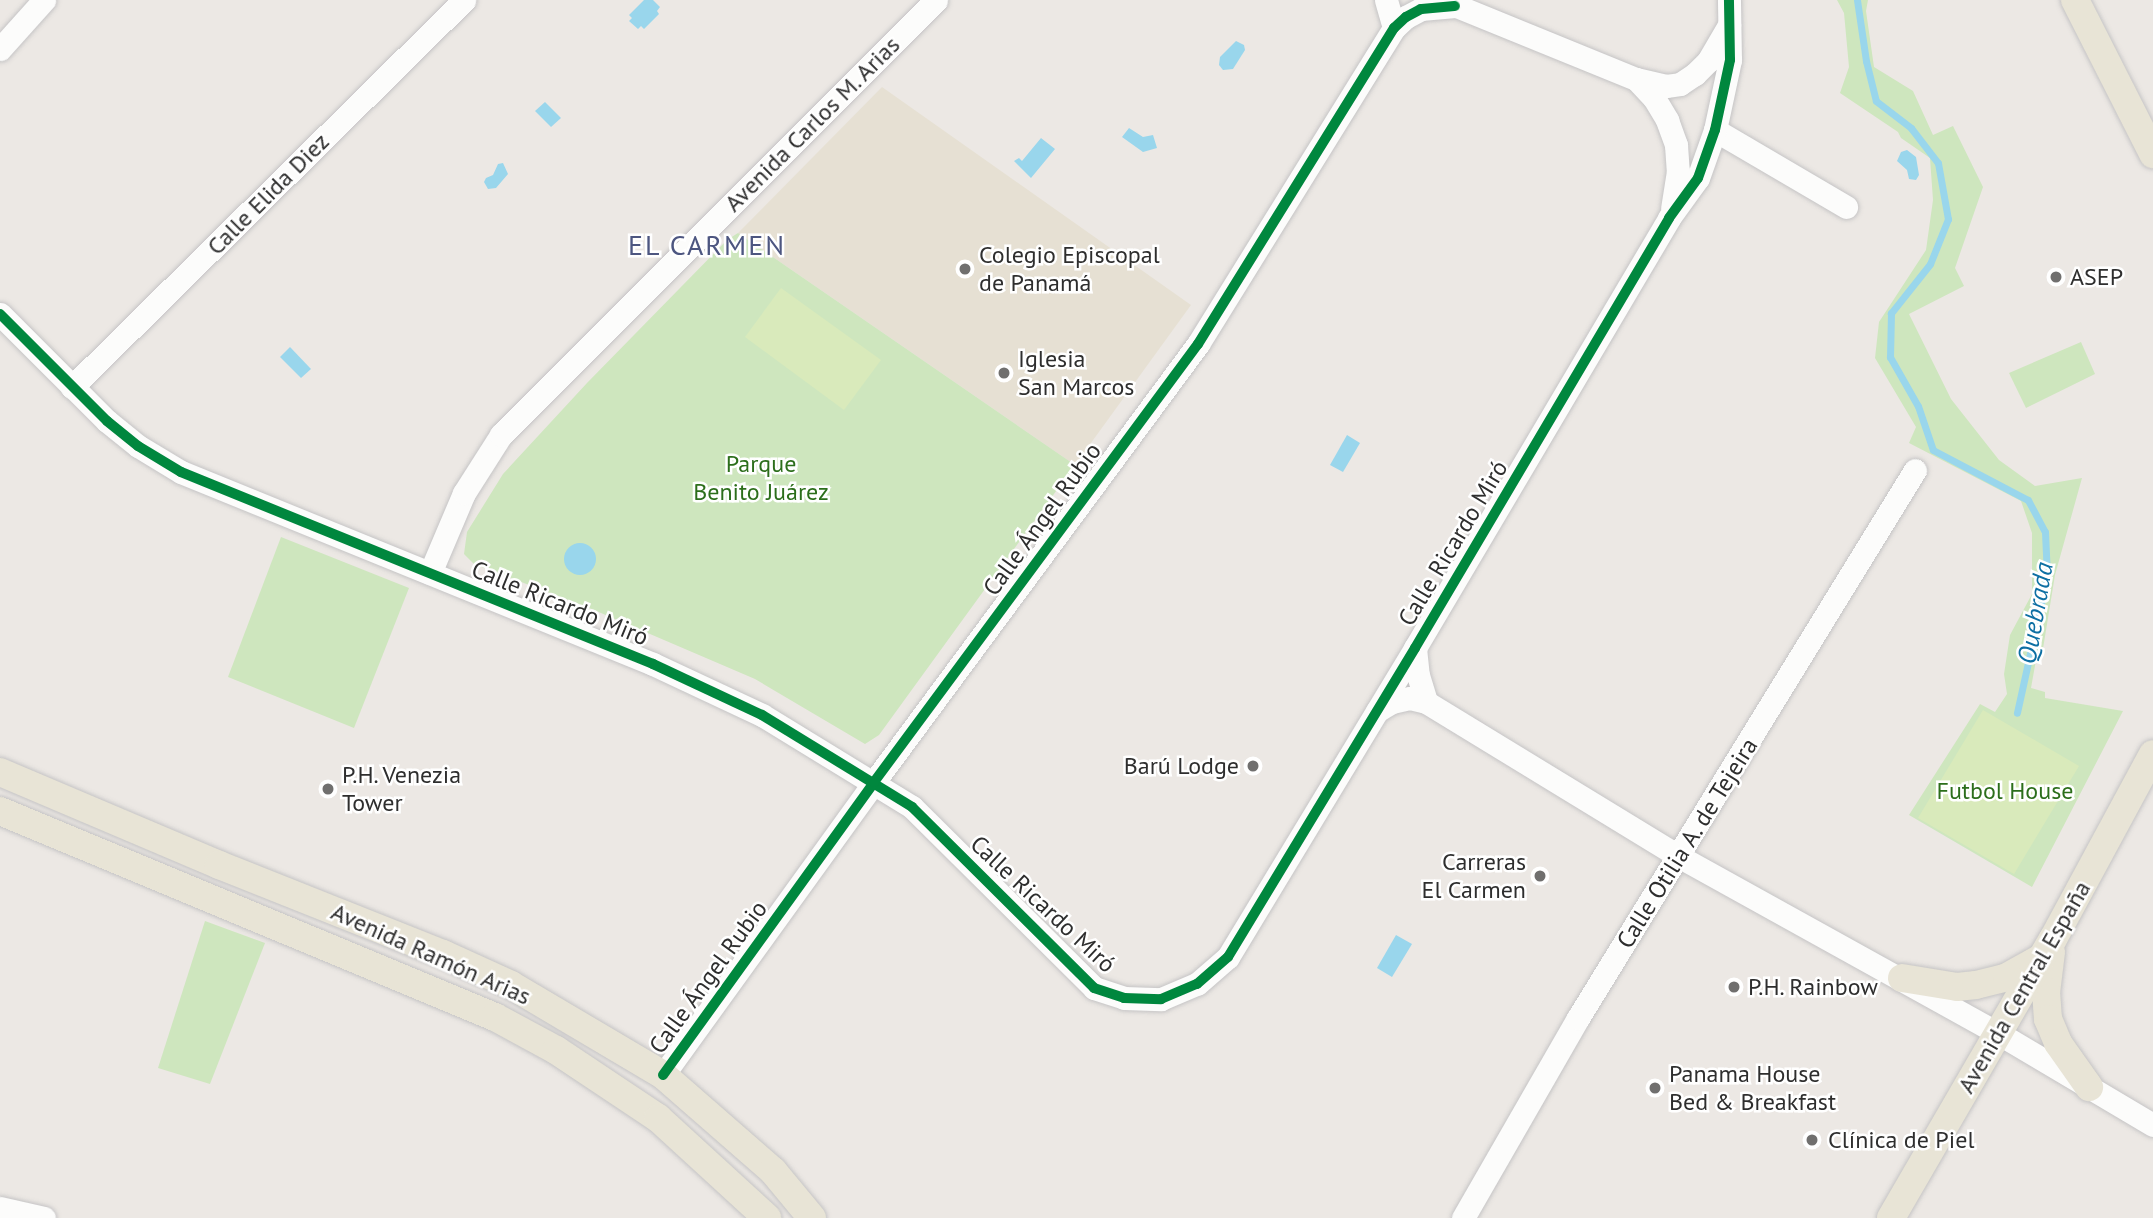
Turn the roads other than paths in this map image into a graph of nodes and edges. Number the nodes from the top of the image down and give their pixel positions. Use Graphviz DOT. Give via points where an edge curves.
graph roads {
  1 [pos="44,0"];
  2 [pos="464,0"];
  3 [pos="936,0"];
  4 [pos="1386,0"];
  5 [pos="1729,0"];
  6 [pos="2075,0"];
  7 [pos="1448,3"];
  8 [pos="1729,25"];
  9 [pos="1394,28"];
  10 [pos="0,49"];
  11 [pos="1636,79"];
  12 [pos="1714,130"];
  13 [pos="2153,154"];
  14 [pos="1846,207"];
  15 [pos="1669,218"];
  16 [pos="0,314"];
  17 [pos="72,387"];
  18 [pos="1915,470"];
  19 [pos="430,573"];
  20 [pos="1415,648"];
  21 [pos="1426,702"];
  22 [pos="1377,711"];
  23 [pos="2153,754"];
  24 [pos="0,772"];
  25 [pos="874,782"];
  26 [pos="912,807"];
  27 [pos="0,811"];
  28 [pos="851,815"];
  29 [pos="1680,857"];
  30 [pos="219,865"];
  31 [pos="206,898"];
  32 [pos="2048,948"];
  33 [pos="1902,978"];
  34 [pos="1998,1033"];
  35 [pos="663,1075"];
  36 [pos="608,1084"];
  37 [pos="2089,1087"];
  38 [pos="2153,1125"];
  39 [pos="0,1208"];
  40 [pos="44,1218"];
  41 [pos="767,1218"];
  42 [pos="812,1218"];
  43 [pos="1463,1218"];
  44 [pos="1891,1218"];
  1 -- 10 [label="street"];
  2 -- 17 [label="street, Calle Elida Diez"];
  3 -- 19 [label="street, Avenida Carlos M. Arias" via="501,435 464,493"];
  4 -- 9 [label="street"];
  5 -- 8 [label="street, Calle Ricardo Miró"];
  6 -- 13 [label="main road"];
  7 -- 9 [label="street, Calle Ángel Rubio" via="1421,9"];
  7 -- 11 [label="street"];
  8 -- 11 [label="street" via="1707,61 1680,84 1666,86"];
  8 -- 12 [label="street, Calle Ricardo Miró" via="1730,60"];
  9 -- 25 [label="street, Calle Ángel Rubio" via="1198,344"];
  11 -- 15 [label="street" via="1654,97 1676,145 1678,171"];
  12 -- 14 [label="street"];
  12 -- 15 [label="street, Calle Ricardo Miró" via="1698,178"];
  15 -- 20 [label="street, Calle Ricardo Miró"];
  16 -- 17 [label="street, Calle Ricardo Miró"];
  17 -- 19 [label="street, Calle Ricardo Miró" via="138,446 181,472"];
  18 -- 29 [label="street, Calle Otilia A. de Tejeira"];
  19 -- 25 [label="street, Calle Ricardo Miró" via="653,664 762,715"];
  20 -- 21 [label="street"];
  20 -- 22 [label="street, Calle Ricardo Miró"];
  21 -- 22 [label="street" via="1410,698"];
  21 -- 29 [label="street"];
  22 -- 26 [label="street, Calle Ricardo Miró" via="1228,957 1197,984 1161,999 1124,998 1094,988"];
  23 -- 32 [label="main road, Avenida Central España"];
  24 -- 30 [label="main road, Avenida Ramón Arias"];
  25 -- 26 [label="street, Calle Ricardo Miró"];
  25 -- 28 [label="street, Calle Ángel Rubio"];
  26 -- 28 [label="street" via="880,805"];
  27 -- 31 [label="main road, Avenida Ramón Arias"];
  28 -- 35 [label="street, Calle Ángel Rubio"];
  29 -- 33 [label="street"];
  29 -- 43 [label="street, Calle Otilia A. de Tejeira" via="1578,1018"];
  30 -- 31 [label="main road"];
  30 -- 35 [label="main road, Avenida Ramón Arias" via="511,985"];
  31 -- 36 [label="main road, Avenida Ramón Arias" via="470,1005 556,1050"];
  32 -- 33 [label="main road" via="2007,977 1984,984 1956,987"];
  32 -- 34 [label="main road, Avenida Central España"];
  32 -- 37 [label="main road" via="2048,1019 2058,1043"];
  33 -- 34 [label="street"];
  34 -- 37 [label="street"];
  34 -- 44 [label="main road, Avenida Central España"];
  35 -- 36 [label="main road" via="643,1088"];
  35 -- 42 [label="main road, Avenida Ramón Arias" via="773,1171"];
  36 -- 41 [label="main road, Avenida Ramón Arias" via="659,1118"];
  37 -- 38 [label="street"];
  39 -- 40 [label="street"];
}
